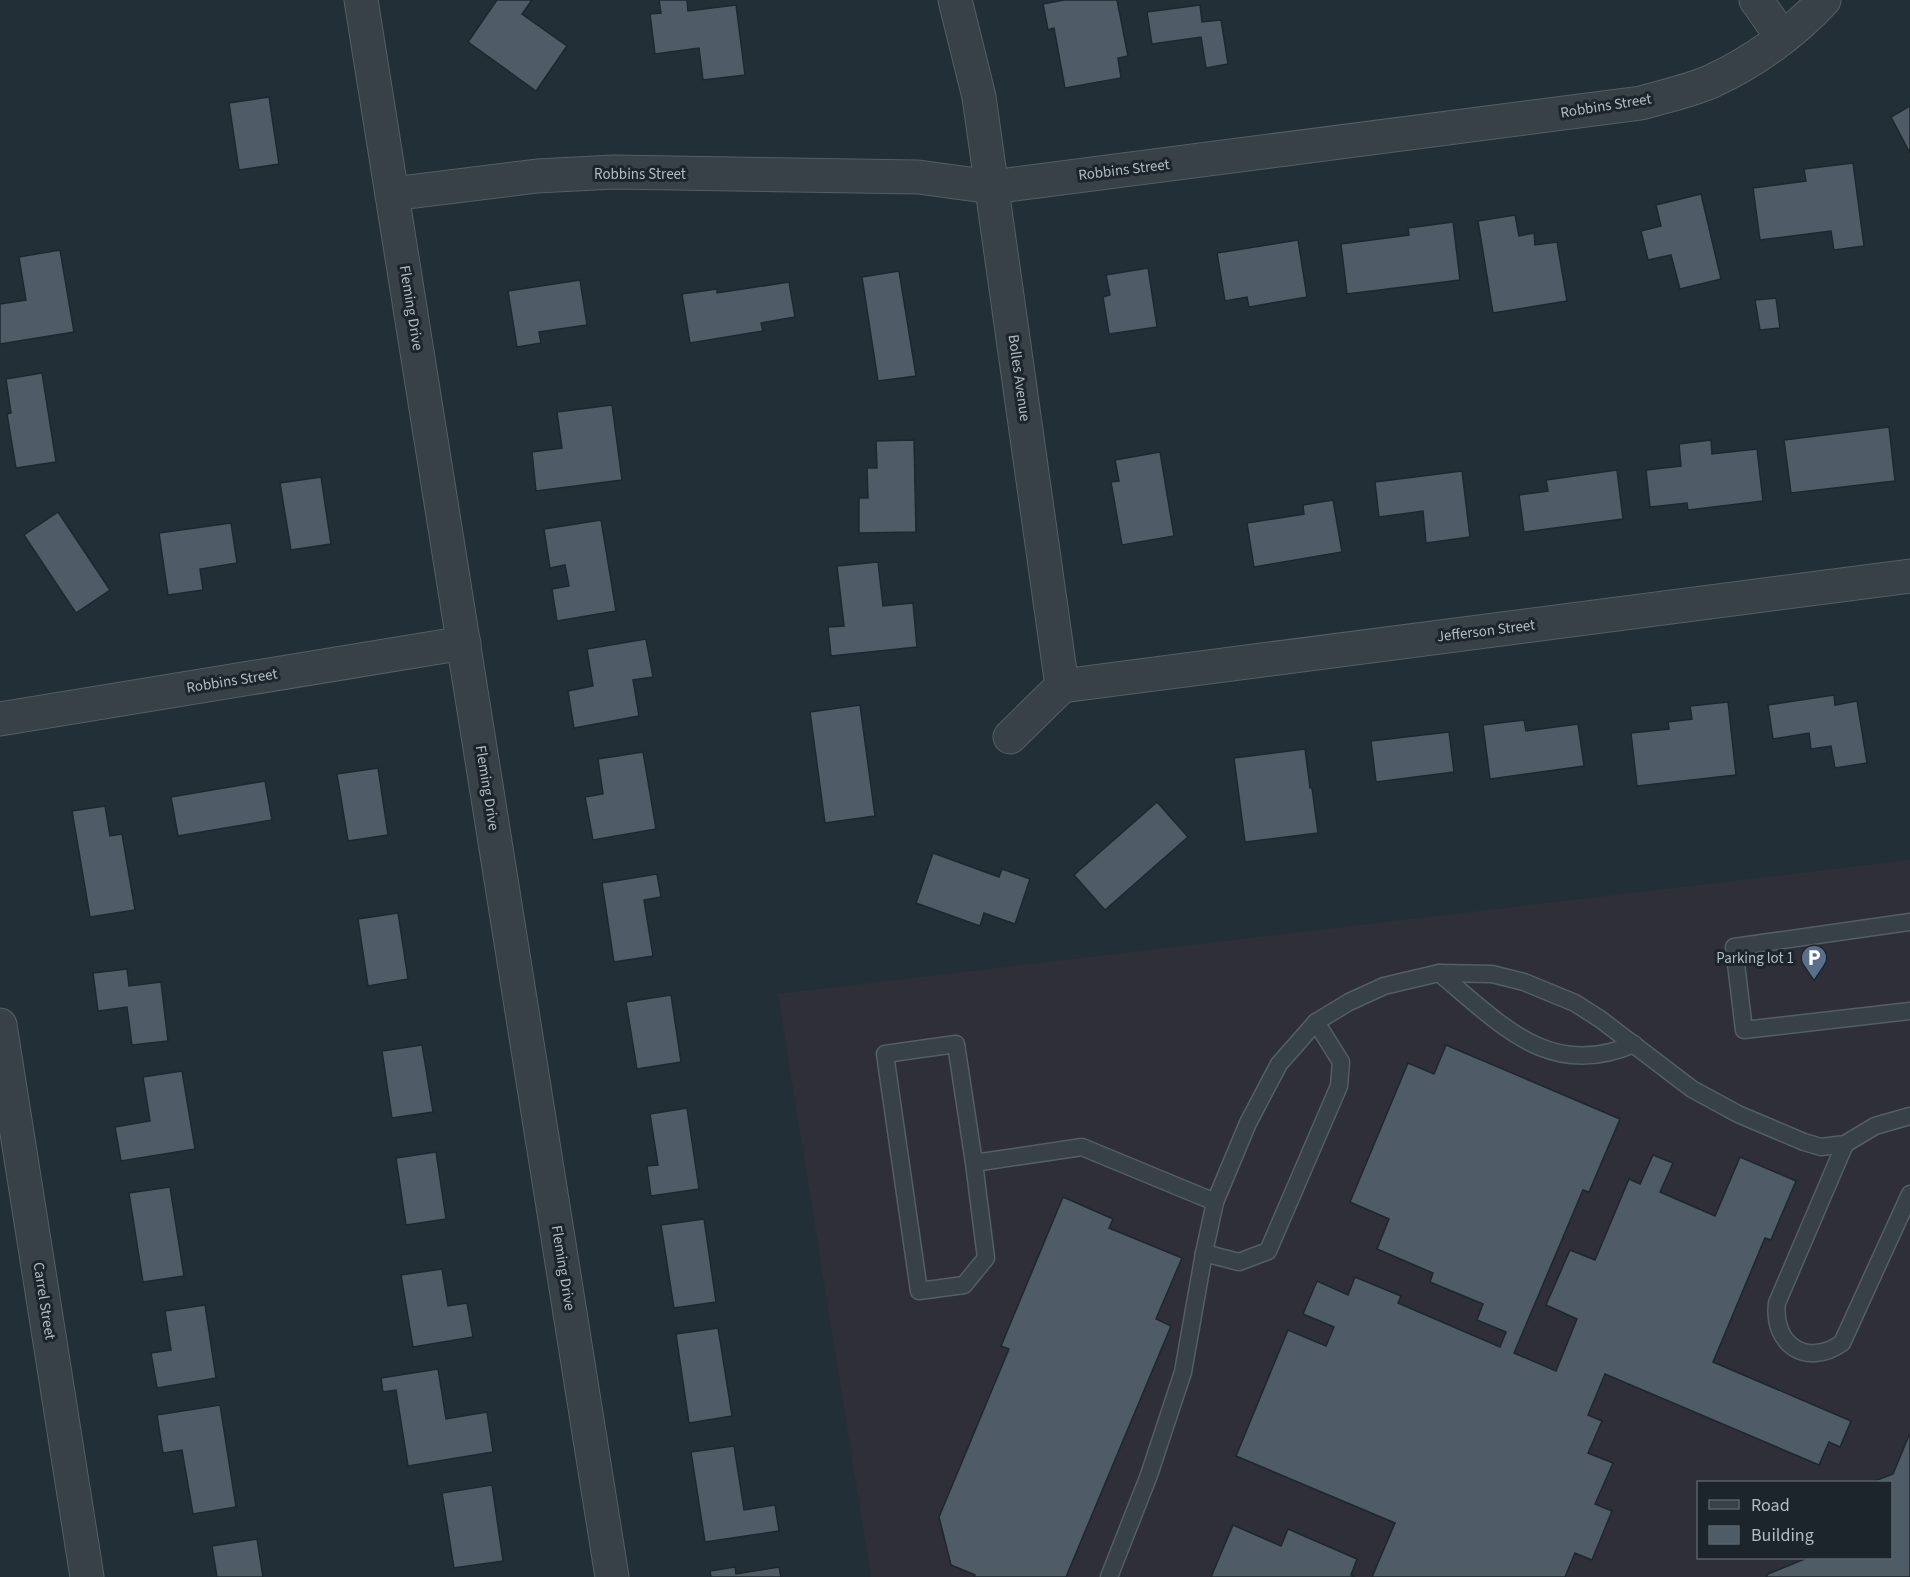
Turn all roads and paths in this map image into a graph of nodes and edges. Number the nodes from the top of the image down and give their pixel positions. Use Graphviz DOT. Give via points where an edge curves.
graph roads {
  1 [pos="361,0"];
  2 [pos="955,0"];
  3 [pos="1756,0"];
  4 [pos="1824,0"];
  5 [pos="1782,37"];
  6 [pos="992,187"];
  7 [pos="392,194"];
  8 [pos="1910,576"];
  9 [pos="464,643"];
  10 [pos="1062,686"];
  11 [pos="0,719"];
  12 [pos="1010,737"];
  13 [pos="1910,922"];
  14 [pos="1439,973"];
  15 [pos="1910,1011"];
  16 [pos="1316,1022"];
  17 [pos="0,1025"];
  18 [pos="1634,1044"];
  19 [pos="1910,1116"];
  20 [pos="1845,1144"];
  21 [pos="974,1163"];
  22 [pos="1910,1194"];
  23 [pos="1215,1202"];
  24 [pos="1204,1253"];
  25 [pos="87,1577"];
  26 [pos="612,1577"];
  27 [pos="1109,1577"];
  1 -- 7 [label="street, Fleming Drive"];
  2 -- 6 [label="street, Bolles Avenue" via="979,97"];
  3 -- 5 [label="street"];
  4 -- 5 [label="street, Robbins Street"];
  5 -- 6 [label="street, Robbins Street" via="1743,65 1711,81 1641,102"];
  6 -- 7 [label="street, Robbins Street" via="918,177 614,172 537,176"];
  6 -- 10 [label="street, Bolles Avenue"];
  7 -- 9 [label="street, Fleming Drive"];
  8 -- 10 [label="street, Jefferson Street"];
  9 -- 11 [label="street, Robbins Street"];
  9 -- 26 [label="street, Fleming Drive"];
  10 -- 12 [label="street"];
  13 -- 15 [label="lane" via="1734,947 1744,1030"];
  14 -- 16 [label="lane" via="1384,986"];
  14 -- 18 [label="lane" via="1492,974 1524,981 1575,1003"];
  14 -- 18 [label="lane" via="1532,1045 1561,1055 1596,1056"];
  16 -- 23 [label="lane" via="1279,1064 1248,1123"];
  16 -- 24 [label="lane" via="1341,1062 1339,1086 1268,1251 1239,1262"];
  17 -- 25 [label="street, Carrel Street"];
  18 -- 20 [label="lane" via="1692,1089 1738,1114 1821,1147"];
  19 -- 20 [label="lane" via="1875,1126"];
  20 -- 22 [label="lane" via="1777,1302 1775,1316 1785,1341 1796,1349 1820,1354 1842,1343"];
  21 -- 21 [label="lane" via="956,1044 885,1054 919,1291 964,1285 986,1258"];
  21 -- 23 [label="lane" via="1082,1147"];
  23 -- 24 [label="lane"];
  24 -- 27 [label="lane" via="1183,1372"];
}
